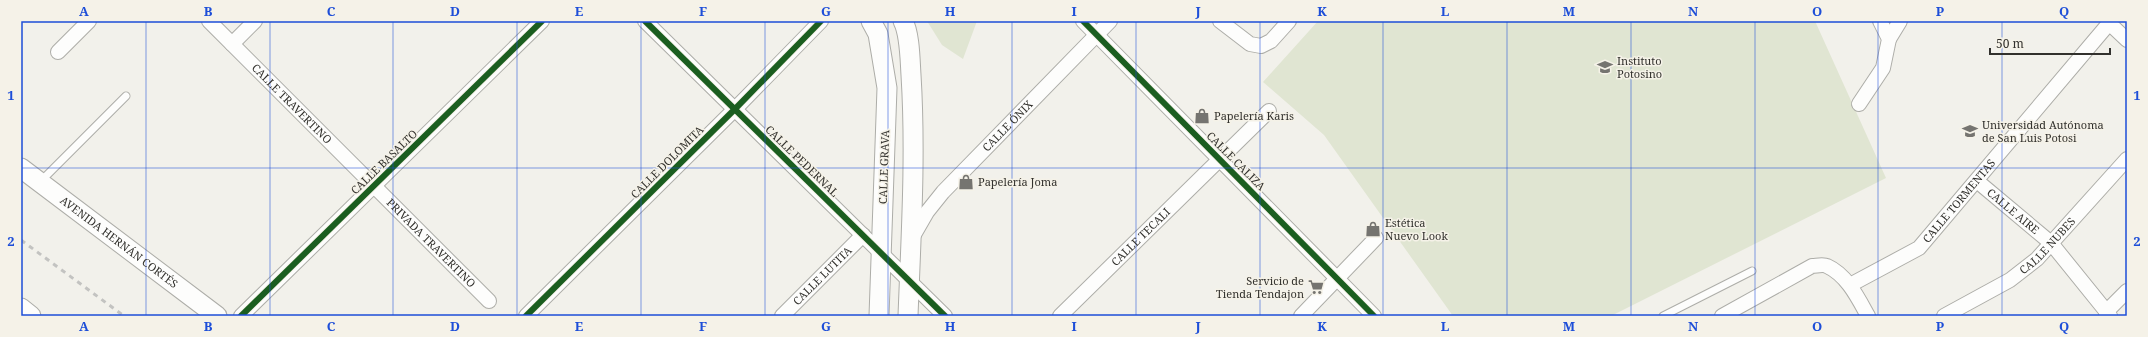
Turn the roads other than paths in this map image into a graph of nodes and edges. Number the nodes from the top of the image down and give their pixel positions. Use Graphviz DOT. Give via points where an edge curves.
graph roads {
  1 [pos="89,21"];
  2 [pos="209,21"];
  3 [pos="255,21"];
  4 [pos="542,21"];
  5 [pos="645,21"];
  6 [pos="821,21"];
  7 [pos="871,21"];
  8 [pos="903,21"];
  9 [pos="1083,21"];
  10 [pos="1110,21"];
  11 [pos="1220,21"];
  12 [pos="1289,21"];
  13 [pos="1880,21"];
  14 [pos="1900,21"];
  15 [pos="2110,22"];
  16 [pos="1096,35"];
  17 [pos="1889,39"];
  18 [pos="2127,40"];
  19 [pos="232,44"];
  20 [pos="58,52"];
  21 [pos="126,96"];
  22 [pos="1859,104"];
  23 [pos="735,109"];
  24 [pos="1269,111"];
  25 [pos="1220,158"];
  26 [pos="2127,159"];
  27 [pos="21,168"];
  28 [pos="1977,181"];
  29 [pos="40,182"];
  30 [pos="373,186"];
  31 [pos="863,235"];
  32 [pos="912,238"];
  33 [pos="1376,238"];
  34 [pos="2051,243"];
  35 [pos="881,254"];
  36 [pos="1752,271"];
  37 [pos="1338,278"];
  38 [pos="910,282"];
  39 [pos="1850,285"];
  40 [pos="2127,292"];
  41 [pos="489,301"];
  42 [pos="21,308"];
  43 [pos="2108,314"];
  44 [pos="1949,315"];
  45 [pos="32,316"];
  46 [pos="217,316"];
  47 [pos="241,316"];
  48 [pos="526,316"];
  49 [pos="782,316"];
  50 [pos="879,316"];
  51 [pos="908,316"];
  52 [pos="945,316"];
  53 [pos="1060,316"];
  54 [pos="1301,316"];
  55 [pos="1374,316"];
  56 [pos="1663,316"];
  57 [pos="1722,316"];
  58 [pos="1868,316"];
  1 -- 20 [label="street"];
  2 -- 19 [label="street, CALLE TRAVERTINO"];
  3 -- 19 [label="street"];
  4 -- 30 [label="street, CALLE BASALTO"];
  5 -- 23 [label="street, CALLE PEDERNAL"];
  6 -- 23 [label="street, CALLE DOLOMITA"];
  7 -- 35 [label="main road, CALLE GRAVA" via="878,34 887,88"];
  8 -- 32 [label="main road" via="909,55 912,100"];
  9 -- 16 [label="street, CALLE CALIZA"];
  10 -- 16 [label="street, CALLE ÓNIX"];
  11 -- 12 [label="street" via="1250,44 1261,46 1271,41"];
  13 -- 17 [label="street"];
  14 -- 17 [label="street"];
  15 -- 18 [label="street"];
  15 -- 28 [label="street, CALLE TORMENTAS"];
  16 -- 25 [label="street, CALLE CALIZA"];
  16 -- 32 [label="street, CALLE ÓNIX" via="943,192 927,212"];
  17 -- 22 [label="street" via="1882,68"];
  19 -- 30 [label="street, CALLE TRAVERTINO"];
  21 -- 29 [label="lane"];
  23 -- 31 [label="street, CALLE PEDERNAL"];
  23 -- 48 [label="street, CALLE DOLOMITA"];
  24 -- 25 [label="street, CALLE TECALI"];
  25 -- 37 [label="street, CALLE CALIZA"];
  25 -- 53 [label="street, CALLE TECALI"];
  26 -- 34 [label="street, CALLE NUBES"];
  27 -- 29 [label="main road, AVENIDA HERNÁN CORTÉS"];
  28 -- 34 [label="street, CALLE AIRE"];
  28 -- 39 [label="street, CALLE TORMENTAS" via="1918,248"];
  29 -- 46 [label="main road, AVENIDA HERNÁN CORTÉS"];
  30 -- 41 [label="street, PRIVADA TRAVERTINO"];
  30 -- 47 [label="street, CALLE BASALTO"];
  31 -- 35 [label="street, CALLE PEDERNAL"];
  31 -- 49 [label="street, CALLE LUTITA"];
  32 -- 38 [label="main road"];
  33 -- 37 [label="street"];
  34 -- 43 [label="street, CALLE AIRE"];
  34 -- 44 [label="street, CALLE NUBES" via="2037,259 2010,280"];
  35 -- 38 [label="street, CALLE PEDERNAL"];
  35 -- 50 [label="main road, CALLE GRAVA"];
  36 -- 56 [label="lane"];
  37 -- 54 [label="street"];
  37 -- 55 [label="street, CALLE CALIZA"];
  38 -- 51 [label="main road"];
  38 -- 52 [label="street, CALLE PEDERNAL"];
  39 -- 57 [label="street" via="1826,265 1812,266"];
  39 -- 58 [label="street"];
  40 -- 43 [label="street"];
  42 -- 45 [label="main road"];
}
